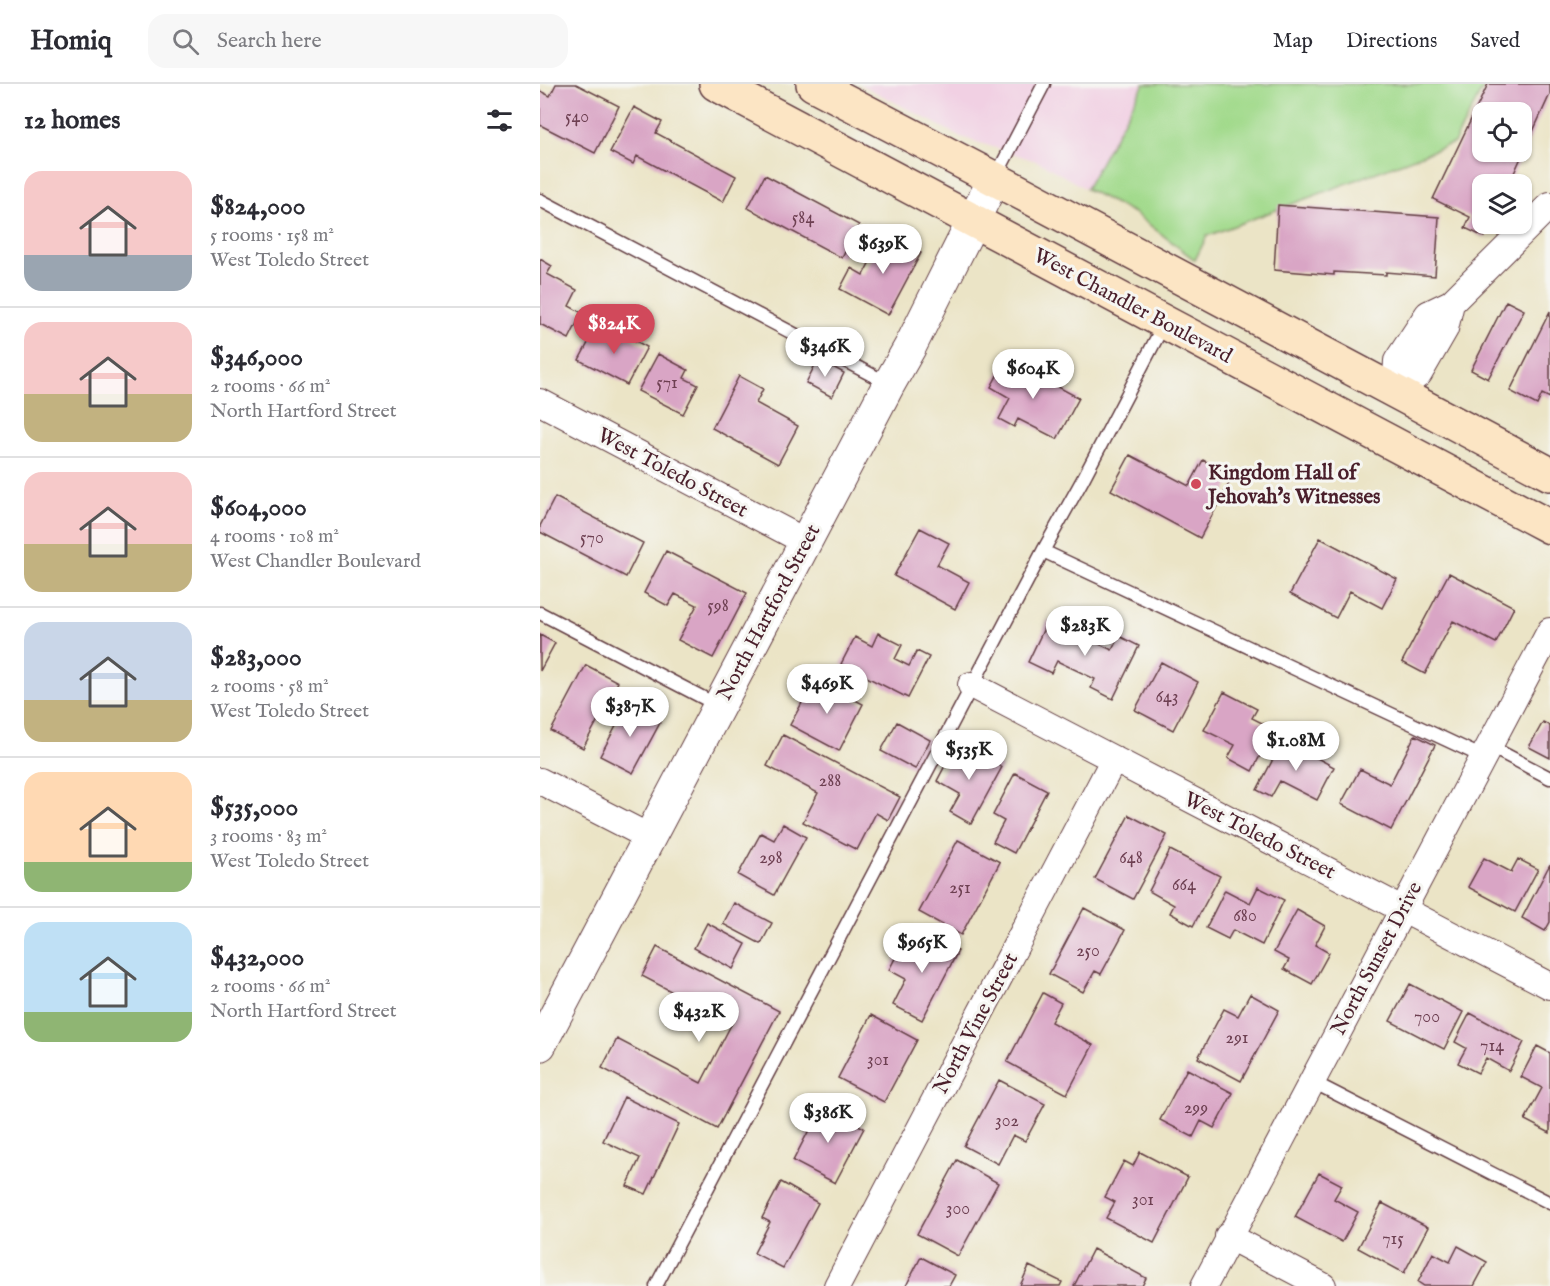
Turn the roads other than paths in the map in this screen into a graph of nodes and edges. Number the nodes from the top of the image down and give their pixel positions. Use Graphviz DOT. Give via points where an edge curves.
graph roads {
  1 [pos="716,84"];
  2 [pos="813,84"];
  3 [pos="1044,84"];
  4 [pos="994,179"];
  5 [pos="540,200"];
  6 [pos="1550,205"];
  7 [pos="974,220"];
  8 [pos="1165,321"];
  9 [pos="889,384"];
  10 [pos="1395,392"];
  11 [pos="540,402"];
  12 [pos="1550,474"];
  13 [pos="1550,527"];
  14 [pos="806,542"];
  15 [pos="1043,551"];
  16 [pos="540,613"];
  17 [pos="1550,631"];
  18 [pos="971,685"];
  19 [pos="718,706"];
  20 [pos="1486,751"];
  21 [pos="1114,759"];
  22 [pos="1550,778"];
  23 [pos="540,781"];
  24 [pos="649,837"];
  25 [pos="1402,909"];
  26 [pos="1550,986"];
  27 [pos="540,1045"];
  28 [pos="1311,1081"];
  29 [pos="1550,1203"];
  30 [pos="1228,1236"];
  31 [pos="656,1286"];
  32 [pos="837,1286"];
  33 [pos="1204,1286"];
  34 [pos="1323,1286"];
  1 -- 7 [label="main road, West Chandler Boulevard"];
  2 -- 4 [label="main road"];
  3 -- 4 [label="lane"];
  4 -- 7 [label="street, North Hartford Street"];
  4 -- 10 [label="main road"];
  5 -- 9 [label="lane"];
  6 -- 10 [label="street" via="1451,303 1428,314 1397,361"];
  7 -- 8 [label="main road, West Chandler Boulevard"];
  7 -- 9 [label="street, North Hartford Street"];
  8 -- 13 [label="main road, West Chandler Boulevard"];
  8 -- 15 [label="lane"];
  9 -- 14 [label="street, North Hartford Street"];
  10 -- 12 [label="main road"];
  11 -- 14 [label="street, West Toledo Street"];
  14 -- 19 [label="street, North Hartford Street"];
  15 -- 18 [label="lane"];
  15 -- 20 [label="lane"];
  16 -- 19 [label="lane"];
  17 -- 20 [label="street, North Sunset Drive"];
  18 -- 21 [label="street, West Toledo Street"];
  18 -- 31 [label="lane"];
  19 -- 24 [label="street, North Hartford Street"];
  20 -- 22 [label="lane"];
  20 -- 25 [label="street, North Sunset Drive"];
  21 -- 25 [label="street, West Toledo Street"];
  21 -- 32 [label="street, North Vine Street"];
  23 -- 24 [label="street"];
  24 -- 27 [label="street, North Hartford Street"];
  25 -- 26 [label="street, West Toledo Street"];
  25 -- 28 [label="street, North Sunset Drive"];
  28 -- 29 [label="lane"];
  28 -- 30 [label="street, North Sunset Drive"];
  30 -- 33 [label="street, North Sunset Drive"];
  30 -- 34 [label="street"];
}
